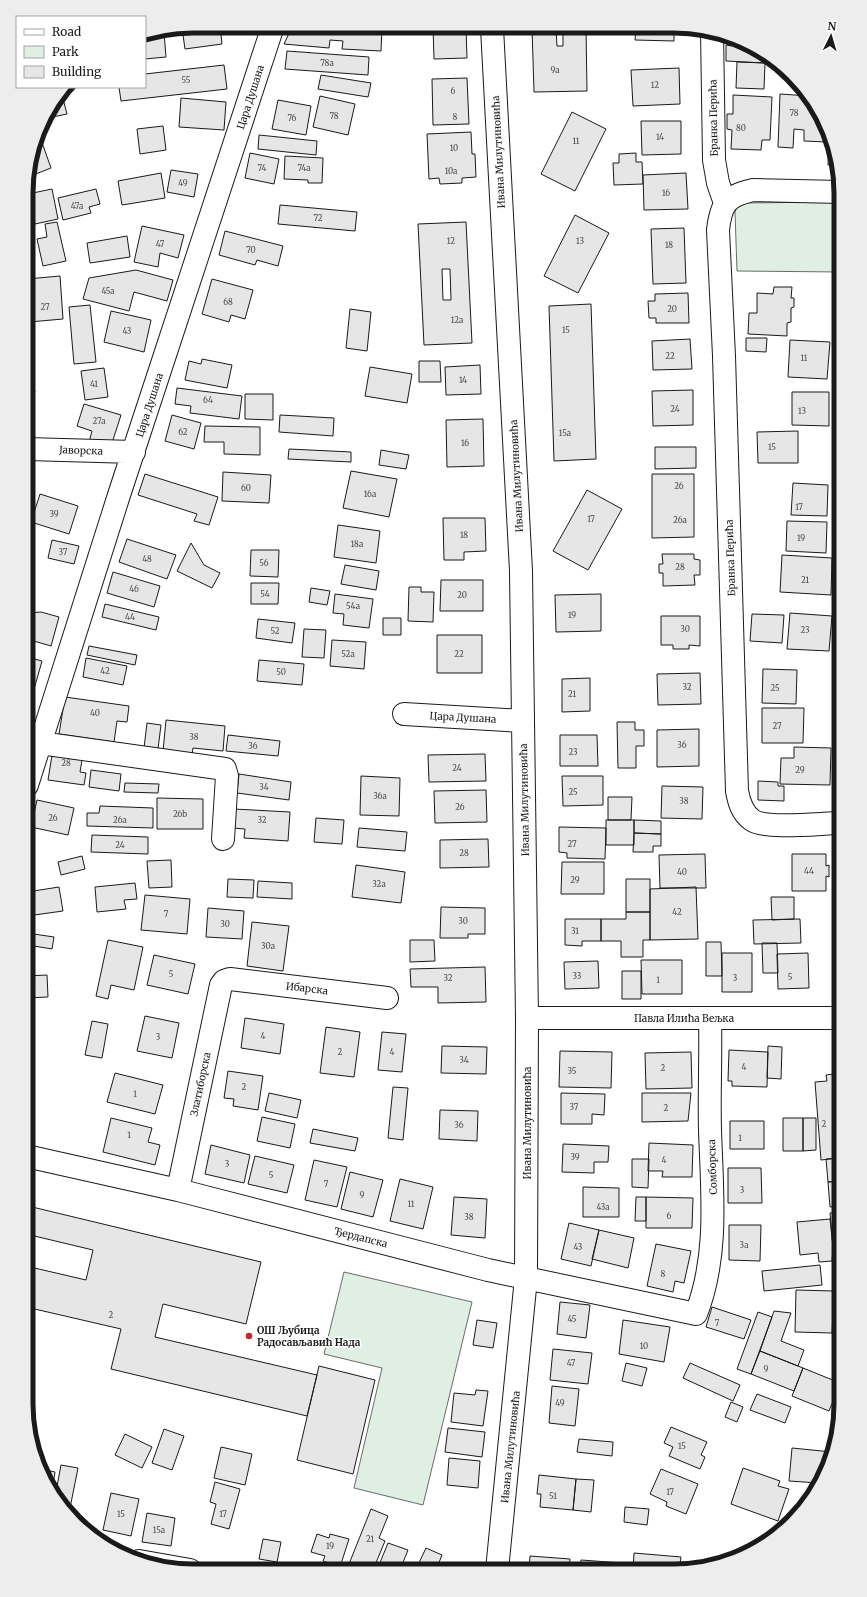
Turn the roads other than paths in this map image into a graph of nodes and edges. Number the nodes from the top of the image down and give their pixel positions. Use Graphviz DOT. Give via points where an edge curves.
graph roads {
  1 [pos="271,33"];
  2 [pos="492,33"];
  3 [pos="712,37"];
  4 [pos="834,192"];
  5 [pos="725,203"];
  6 [pos="33,449"];
  7 [pos="134,452"];
  8 [pos="404,714"];
  9 [pos="523,720"];
  10 [pos="40,743"];
  11 [pos="33,766"];
  12 [pos="834,823"];
  13 [pos="223,839"];
  14 [pos="226,979"];
  15 [pos="387,998"];
  16 [pos="527,1018"];
  17 [pos="710,1018"];
  18 [pos="834,1018"];
  19 [pos="33,1158"];
  20 [pos="178,1190"];
  21 [pos="526,1278"];
  22 [pos="696,1314"];
  23 [pos="498,1564"];
  1 -- 7 [label="street, Цара Душана"];
  2 -- 9 [label="street, Ивана Милутиновића" via="521,571"];
  3 -- 5 [label="street, Бранка Перића" via="714,160"];
  4 -- 5 [label="street" via="753,190 741,192"];
  5 -- 12 [label="street, Бранка Перића" via="720,214 718,230 739,802 747,816 760,824"];
  6 -- 7 [label="street, Јаворска"];
  7 -- 10 [label="street, Цара Душана"];
  8 -- 9 [label="street, Цара Душана"];
  9 -- 16 [label="street, Ивана Милутиновића"];
  10 -- 11 [label="street, Цара Душана"];
  10 -- 13 [label="street" via="225,769 227,776"];
  14 -- 15 [label="street, Ибарска"];
  14 -- 20 [label="street, Златиборска" via="221,985"];
  16 -- 17 [label="street, Павла Илића Вељка"];
  16 -- 21 [label="street, Ивана Милутиновића"];
  17 -- 18 [label="street, Павла Илића Вељка"];
  17 -- 22 [label="street, Сомборска" via="713,1198 711,1246 709,1272"];
  19 -- 20 [label="street, Ђердапска"];
  20 -- 21 [label="street, Ђердапска"];
  21 -- 22 [label="street, Ђердапска"];
  21 -- 23 [label="street, Ивана Милутиновића"];
}
